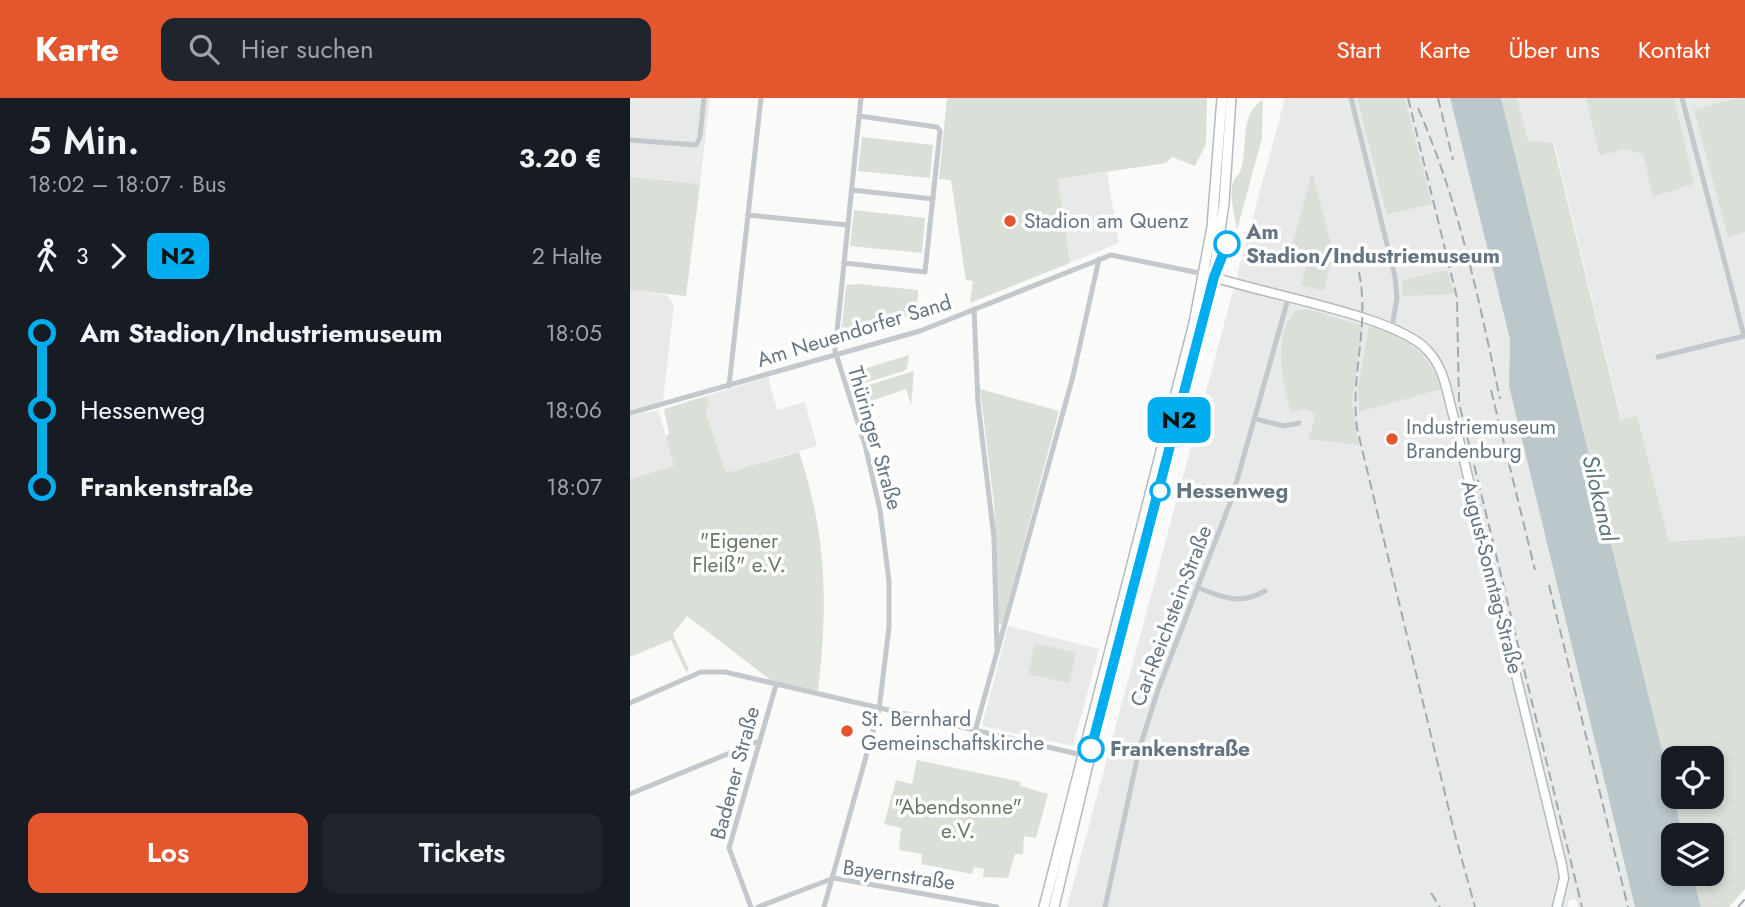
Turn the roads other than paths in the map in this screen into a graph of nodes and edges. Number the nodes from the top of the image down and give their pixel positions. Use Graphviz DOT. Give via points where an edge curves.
graph roads {
  1 [pos="704,98"];
  2 [pos="761,98"];
  3 [pos="861,98"];
  4 [pos="1222,98"];
  5 [pos="1231,98"];
  6 [pos="1351,98"];
  7 [pos="1682,98"];
  8 [pos="859,116"];
  9 [pos="630,140"];
  10 [pos="852,190"];
  11 [pos="933,199"];
  12 [pos="748,215"];
  13 [pos="848,225"];
  14 [pos="1099,259"];
  15 [pos="844,263"];
  16 [pos="1204,274"];
  17 [pos="1214,277"];
  18 [pos="1288,299"];
  19 [pos="974,309"];
  20 [pos="1392,327"];
  21 [pos="835,355"];
  22 [pos="1658,357"];
  23 [pos="729,386"];
  24 [pos="630,413"];
  25 [pos="1256,419"];
  26 [pos="1299,423"];
  27 [pos="1199,588"];
  28 [pos="1265,591"];
  29 [pos="997,652"];
  30 [pos="776,685"];
  31 [pos="630,703"];
  32 [pos="879,710"];
  33 [pos="975,731"];
  34 [pos="759,741"];
  35 [pos="1082,755"];
  36 [pos="630,794"];
  37 [pos="831,881"];
  38 [pos="950,897"];
  39 [pos="751,907"];
  40 [pos="758,907"];
  41 [pos="824,907"];
  42 [pos="948,907"];
  43 [pos="997,907"];
  44 [pos="1044,907"];
  45 [pos="1054,907"];
  46 [pos="1105,907"];
  47 [pos="1557,907"];
  1 -- 9 [label="street" via="696,145"];
  2 -- 12 [label="street"];
  3 -- 8 [label="street, Thüringer Straße"];
  4 -- 16 [label="main road"];
  5 -- 17 [label="main road"];
  6 -- 20 [label="street" via="1395,277"];
  7 -- 22 [label="street" via="1744,336"];
  8 -- 10 [label="street, Thüringer Straße"];
  8 -- 11 [label="street" via="937,127"];
  10 -- 11 [label="street"];
  10 -- 13 [label="street, Thüringer Straße"];
  11 -- 15 [label="street" via="925,272"];
  12 -- 13 [label="street"];
  12 -- 23 [label="street"];
  13 -- 15 [label="street, Thüringer Straße"];
  14 -- 16 [label="street, Am Neuendorfer Sand" via="1121,254"];
  14 -- 19 [label="street, Am Neuendorfer Sand"];
  14 -- 29 [label="street" via="1073,376"];
  15 -- 21 [label="street, Thüringer Straße"];
  16 -- 17 [label="main road"];
  16 -- 35 [label="main road"];
  17 -- 18 [label="street, August-Sonntag-Straße"];
  17 -- 45 [label="main road"];
  18 -- 20 [label="street, August-Sonntag-Straße"];
  18 -- 25 [label="street, Carl-Reichstein-Straße"];
  19 -- 21 [label="street, Am Neuendorfer Sand" via="920,331"];
  19 -- 29 [label="street" via="978,403 994,538"];
  20 -- 47 [label="street, August-Sonntag-Straße" via="1427,350 1445,382 1562,865 1564,878"];
  21 -- 23 [label="street, Am Neuendorfer Sand"];
  21 -- 32 [label="street, Thüringer Straße" via="873,477 886,549 889,628"];
  23 -- 24 [label="street, Am Neuendorfer Sand"];
  25 -- 26 [label="street" via="1284,426"];
  25 -- 27 [label="street, Carl-Reichstein-Straße"];
  27 -- 28 [label="street" via="1237,600"];
  27 -- 46 [label="street, Carl-Reichstein-Straße" via="1139,750"];
  29 -- 33 [label="street"];
  30 -- 31 [label="street" via="725,672 701,672"];
  30 -- 32 [label="street"];
  30 -- 34 [label="street, Badener Straße"];
  32 -- 33 [label="street"];
  32 -- 37 [label="street, Thüringer Straße"];
  33 -- 35 [label="street"];
  34 -- 36 [label="street"];
  34 -- 39 [label="street, Badener Straße" via="729,851"];
  35 -- 44 [label="main road"];
  37 -- 38 [label="street, Bayernstraße" via="846,879"];
  37 -- 40 [label="street, Bayernstraße"];
  37 -- 41 [label="street, Thüringer Straße"];
  38 -- 42 [label="street"];
  38 -- 43 [label="street, Bayernstraße"];
}
